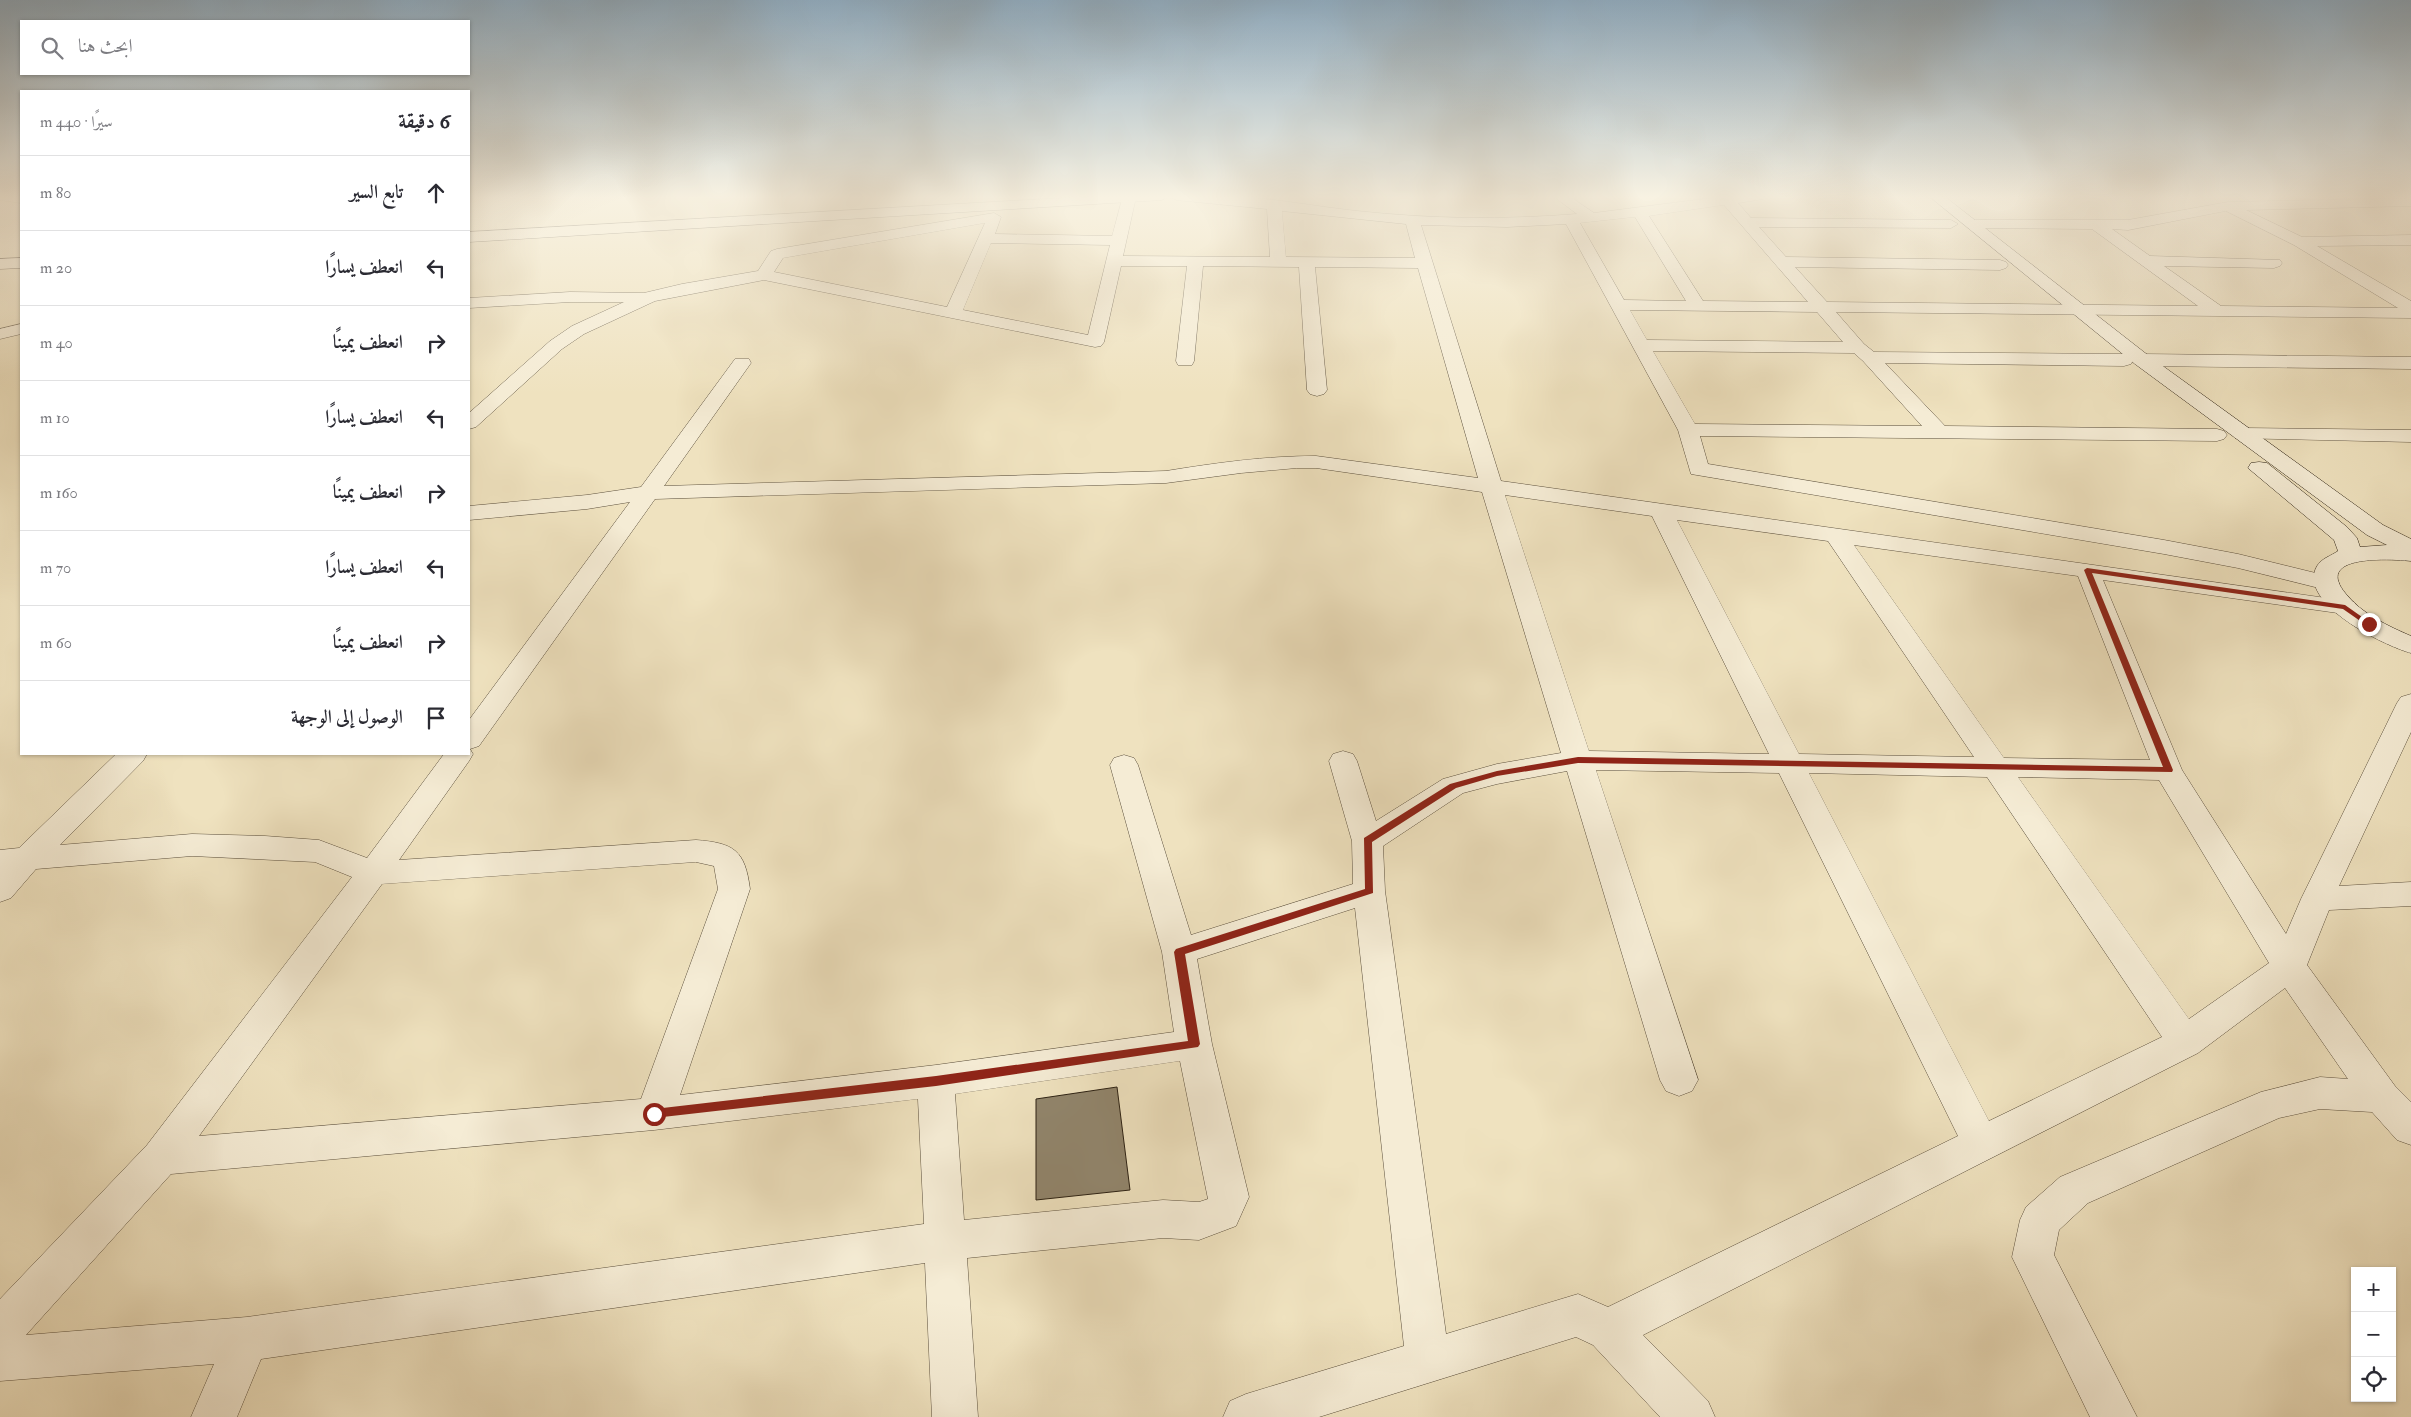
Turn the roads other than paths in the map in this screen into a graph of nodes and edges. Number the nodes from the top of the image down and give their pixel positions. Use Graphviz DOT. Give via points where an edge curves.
graph roads {
  1 [pos="772,262"];
  2 [pos="976,262"];
  3 [pos="1113,262"];
  4 [pos="1196,262"];
  5 [pos="1307,262"];
  6 [pos="1322,262"];
  7 [pos="1595,262"];
  8 [pos="1671,262"];
  9 [pos="1782,262"];
  10 [pos="1791,262"];
  11 [pos="1997,262"];
  12 [pos="2015,262"];
  13 [pos="2148,262"];
  14 [pos="2218,262"];
  15 [pos="2333,262"];
  16 [pos="20,263"];
  17 [pos="1425,263"];
  18 [pos="2274,263"];
  19 [pos="0,264"];
  20 [pos="2000,265"];
  21 [pos="764,276"];
  22 [pos="650,297"];
  23 [pos="470,303"];
  24 [pos="1619,305"];
  25 [pos="1698,306"];
  26 [pos="1822,307"];
  27 [pos="2411,308"];
  28 [pos="2068,309"];
  29 [pos="2217,311"];
  30 [pos="2411,313"];
  31 [pos="953,314"];
  32 [pos="20,330"];
  33 [pos="0,334"];
  34 [pos="1641,345"];
  35 [pos="1864,352"];
  36 [pos="2133,360"];
  37 [pos="1185,361"];
  38 [pos="742,363"];
  39 [pos="2411,363"];
  40 [pos="1317,390"];
  41 [pos="470,422"];
  42 [pos="1688,430"];
  43 [pos="1938,431"];
  44 [pos="2242,434"];
  45 [pos="2218,435"];
  46 [pos="2411,436"];
  47 [pos="1492,486"];
  48 [pos="646,494"];
  49 [pos="1660,509"];
  50 [pos="470,513"];
  51 [pos="1834,534"];
  52 [pos="2411,548"];
  53 [pos="2411,554"];
  54 [pos="2347,555"];
  55 [pos="2087,570"];
  56 [pos="2327,583"];
  57 [pos="2345,607"];
  58 [pos="2411,645"];
  59 [pos="2411,704"];
  60 [pos="470,739"];
  61 [pos="132,755"];
  62 [pos="458,755"];
  63 [pos="1578,760"];
  64 [pos="1343,761"];
  65 [pos="1788,764"];
  66 [pos="1124,765"];
  67 [pos="1995,767"];
  68 [pos="2168,770"];
  69 [pos="1367,841"];
  70 [pos="15,859"];
  71 [pos="373,873"];
  72 [pos="0,890"];
  73 [pos="1369,891"];
  74 [pos="2411,894"];
  75 [pos="2317,898"];
  76 [pos="1179,952"];
  77 [pos="2289,967"];
  78 [pos="2185,1042"];
  79 [pos="1194,1044"];
  80 [pos="1679,1080"];
  81 [pos="936,1081"];
  82 [pos="2382,1098"];
  83 [pos="654,1114"];
  84 [pos="2411,1128"];
  85 [pos="1981,1144"];
  86 [pos="161,1157"];
  87 [pos="945,1241"];
  88 [pos="1608,1330"];
  89 [pos="0,1331"];
  90 [pos="247,1339"];
  91 [pos="0,1359"];
  92 [pos="1428,1361"];
  93 [pos="214,1417"];
  94 [pos="955,1417"];
  95 [pos="1246,1417"];
  96 [pos="1692,1417"];
  97 [pos="2114,1417"];
  1 -- 21 [label="street"];
  2 -- 31 [label="street"];
  3 -- 31 [label="street" via="1095,342"];
  4 -- 37 [label="street"];
  5 -- 40 [label="street"];
  6 -- 17 [label="street"];
  7 -- 24 [label="street"];
  8 -- 25 [label="street"];
  9 -- 26 [label="street"];
  10 -- 20 [label="street"];
  11 -- 20 [label="street"];
  12 -- 28 [label="street"];
  13 -- 29 [label="street"];
  14 -- 18 [label="street"];
  15 -- 27 [label="street"];
  16 -- 19 [label="street"];
  17 -- 47 [label="street"];
  20 -- 28 [label="street"];
  21 -- 22 [label="street"];
  21 -- 31 [label="street"];
  22 -- 23 [label="street" via="570,297"];
  22 -- 41 [label="street" via="578,330 556,344"];
  24 -- 25 [label="street"];
  24 -- 34 [label="street"];
  25 -- 26 [label="street"];
  26 -- 28 [label="street"];
  26 -- 35 [label="street"];
  28 -- 29 [label="street"];
  28 -- 36 [label="street"];
  29 -- 30 [label="street"];
  32 -- 33 [label="street"];
  34 -- 35 [label="street"];
  34 -- 42 [label="street"];
  35 -- 36 [label="street"];
  35 -- 43 [label="street"];
  36 -- 39 [label="street"];
  36 -- 44 [label="street"];
  36 -- 45 [label="street"];
  38 -- 48 [label="street"];
  42 -- 43 [label="street"];
  42 -- 56 [label="street" via="1699,469 2164,547"];
  43 -- 45 [label="street"];
  44 -- 46 [label="street"];
  44 -- 52 [label="street" via="2374,530"];
  45 -- 54 [label="street" via="2339,532 2348,545 2350,551"];
  47 -- 48 [label="street" via="1345,464 1290,461 1166,477"];
  47 -- 49 [label="street"];
  47 -- 63 [label="street"];
  48 -- 50 [label="street"];
  48 -- 60 [label="street"];
  49 -- 51 [label="street"];
  49 -- 65 [label="street"];
  51 -- 55 [label="street"];
  51 -- 67 [label="street"];
  53 -- 54 [label="street" via="2371,552"];
  54 -- 56 [label="street" via="2333,562 2326,571"];
  55 -- 57 [label="street"];
  55 -- 68 [label="street"];
  56 -- 57 [label="street"];
  57 -- 58 [label="street" via="2369,624"];
  59 -- 75 [label="street"];
  61 -- 70 [label="street"];
  62 -- 71 [label="street"];
  63 -- 65 [label="street"];
  63 -- 69 [label="street" via="1497,774 1453,786"];
  63 -- 80 [label="street"];
  64 -- 69 [label="street"];
  65 -- 67 [label="street"];
  65 -- 85 [label="street"];
  66 -- 76 [label="street"];
  67 -- 68 [label="street"];
  67 -- 78 [label="street"];
  68 -- 77 [label="street"];
  69 -- 73 [label="street"];
  70 -- 71 [label="street" via="192,845 265,847 319,851"];
  70 -- 72 [label="street"];
  71 -- 83 [label="street" via="696,851 720,853 730,863 734,889"];
  71 -- 86 [label="street"];
  73 -- 76 [label="street"];
  73 -- 92 [label="street"];
  74 -- 75 [label="street"];
  75 -- 77 [label="street"];
  76 -- 79 [label="street"];
  77 -- 78 [label="street"];
  77 -- 82 [label="street"];
  78 -- 85 [label="street"];
  79 -- 81 [label="street"];
  79 -- 87 [label="street" via="1229,1197 1222,1213 1199,1221 1163,1219"];
  81 -- 83 [label="street"];
  81 -- 87 [label="street"];
  82 -- 84 [label="street"];
  82 -- 97 [label="street" via="2320,1093 2274,1103 2074,1190 2040,1220 2034,1257"];
  83 -- 86 [label="street"];
  85 -- 88 [label="street"];
  86 -- 89 [label="street"];
  87 -- 90 [label="street"];
  87 -- 94 [label="street"];
  88 -- 92 [label="street" via="1578,1315"];
  88 -- 96 [label="street"];
  90 -- 91 [label="street"];
  90 -- 93 [label="street"];
  92 -- 95 [label="street"];
}
